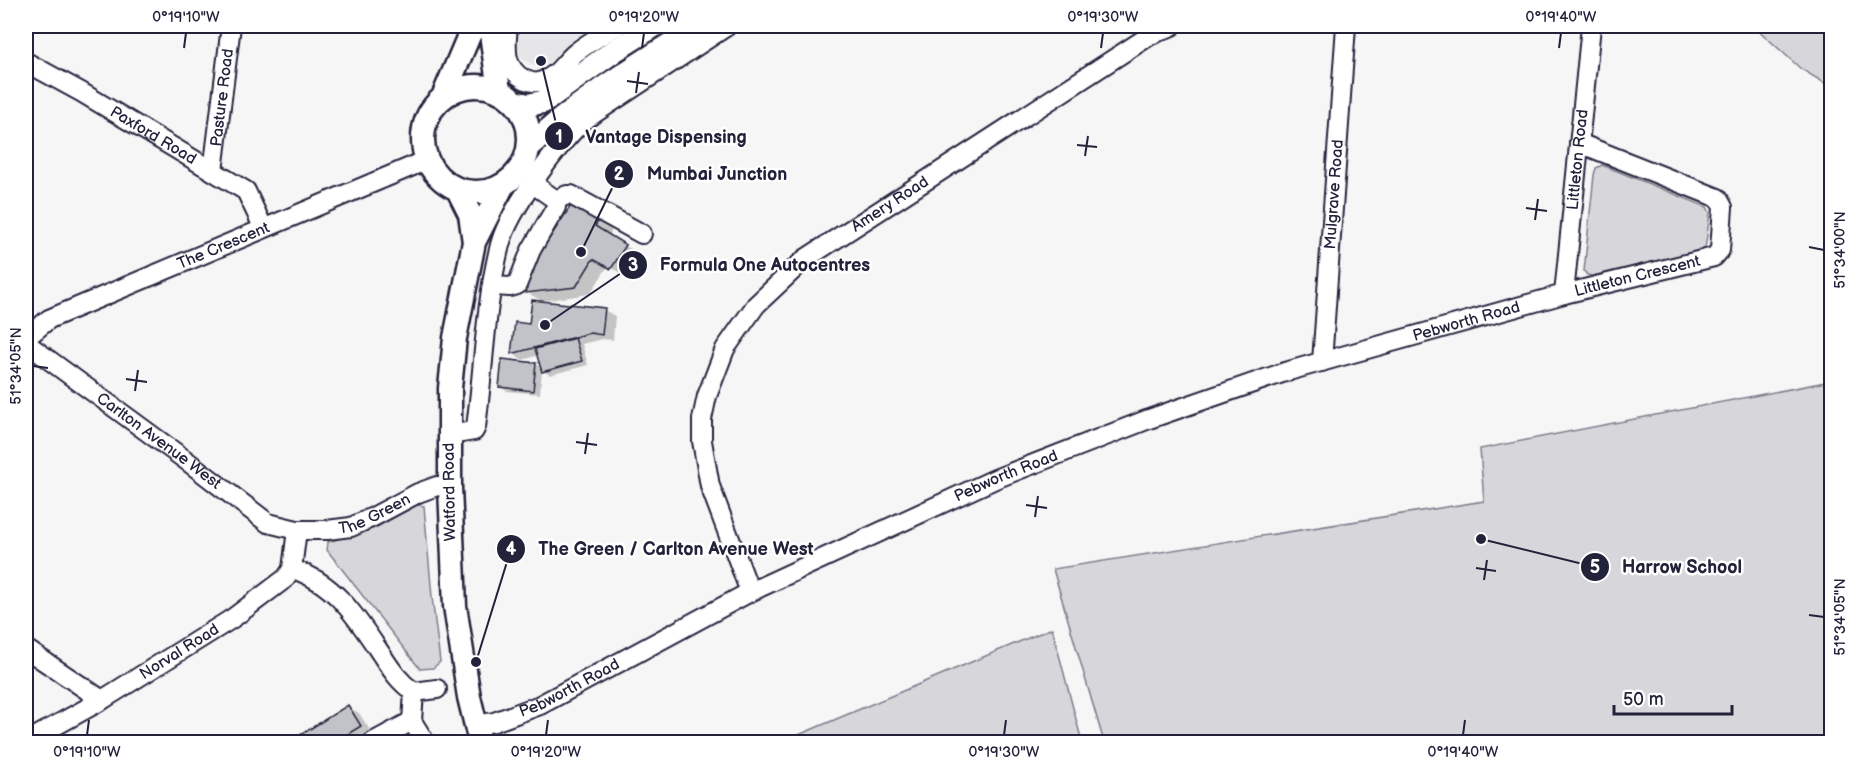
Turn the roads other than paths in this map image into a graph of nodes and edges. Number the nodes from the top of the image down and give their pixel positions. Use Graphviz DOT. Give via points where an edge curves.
graph roads {
  1 [pos="231,26"];
  2 [pos="473,26"];
  3 [pos="490,26"];
  4 [pos="508,26"];
  5 [pos="699,26"];
  6 [pos="727,26"];
  7 [pos="1172,26"];
  8 [pos="1346,26"];
  9 [pos="1591,26"];
  10 [pos="634,28"];
  11 [pos="26,62"];
  12 [pos="506,96"];
  13 [pos="443,97"];
  14 [pos="596,106"];
  15 [pos="1579,143"];
  16 [pos="529,147"];
  17 [pos="427,160"];
  18 [pos="213,171"];
  19 [pos="533,184"];
  20 [pos="504,185"];
  21 [pos="458,190"];
  22 [pos="556,200"];
  23 [pos="263,227"];
  24 [pos="642,234"];
  25 [pos="472,252"];
  26 [pos="496,267"];
  27 [pos="493,286"];
  28 [pos="1564,294"];
  29 [pos="26,338"];
  30 [pos="26,344"];
  31 [pos="1322,362"];
  32 [pos="448,435"];
  33 [pos="450,487"];
  34 [pos="297,530"];
  35 [pos="292,569"];
  36 [pos="750,592"];
  37 [pos="26,649"];
  38 [pos="437,689"];
  39 [pos="414,692"];
  40 [pos="102,700"];
  41 [pos="412,721"];
  42 [pos="478,734"];
  43 [pos="26,742"];
  44 [pos="373,742"];
  45 [pos="425,742"];
  1 -- 18 [label="street, Pasture Road"];
  2 -- 13 [label="main road"];
  3 -- 12 [label="main road"];
  4 -- 10 [label="street" via="509,66 534,83 552,76 582,47"];
  5 -- 14 [label="main road"];
  6 -- 14 [label="street"];
  7 -- 36 [label="street, Amery Road" via="1149,36 805,259 756,304 725,349 702,419 710,486"];
  8 -- 31 [label="street, Mulgrave Road"];
  9 -- 15 [label="street, Littleton Road"];
  10 -- 12 [label="main road" via="543,102 528,105"];
  11 -- 18 [label="street, Paxford Road"];
  12 -- 13 [label="main road" via="476,86 460,88"];
  12 -- 16 [label="main road" via="526,120"];
  13 -- 17 [label="main road" via="424,125"];
  14 -- 16 [label="main road" via="557,121"];
  14 -- 19 [label="street" via="567,136"];
  15 -- 28 [label="street, Littleton Road"];
  15 -- 28 [label="street, Littleton Crescent" via="1718,198 1723,207 1720,250 1714,257"];
  16 -- 20 [label="main road" via="516,175"];
  17 -- 21 [label="main road" via="438,177"];
  17 -- 23 [label="street, The Crescent"];
  18 -- 23 [label="street, Paxford Road" via="246,190"];
  19 -- 22 [label="street"];
  19 -- 26 [label="street" via="509,220"];
  20 -- 21 [label="main road" via="483,192"];
  20 -- 25 [label="main road, Watford Road"];
  21 -- 25 [label="main road, Watford Road" via="470,214"];
  22 -- 24 [label="street" via="571,195"];
  22 -- 27 [label="street" via="517,285"];
  23 -- 29 [label="street, The Crescent" via="48,319"];
  25 -- 26 [label="street"];
  25 -- 32 [label="main road, Watford Road" via="455,338"];
  26 -- 27 [label="street"];
  27 -- 32 [label="street" via="476,427 474,431"];
  28 -- 31 [label="street, Pebworth Road"];
  30 -- 34 [label="street, Carlton Avenue West" via="268,523"];
  31 -- 36 [label="street, Pebworth Road" via="1149,419 995,479"];
  32 -- 33 [label="main road, Watford Road"];
  33 -- 34 [label="street, The Green" via="430,488 351,527"];
  33 -- 42 [label="main road, Watford Road" via="455,606"];
  34 -- 35 [label="street"];
  35 -- 39 [label="street" via="324,583 340,599 402,684"];
  35 -- 40 [label="street, Norval Road" via="286,578 233,618"];
  36 -- 42 [label="street, Pebworth Road" via="540,705 494,722"];
  37 -- 40 [label="street"];
  38 -- 39 [label="street"];
  39 -- 41 [label="street"];
  40 -- 43 [label="street, Norval Road"];
  41 -- 44 [label="street"];
  41 -- 45 [label="street"];
}
